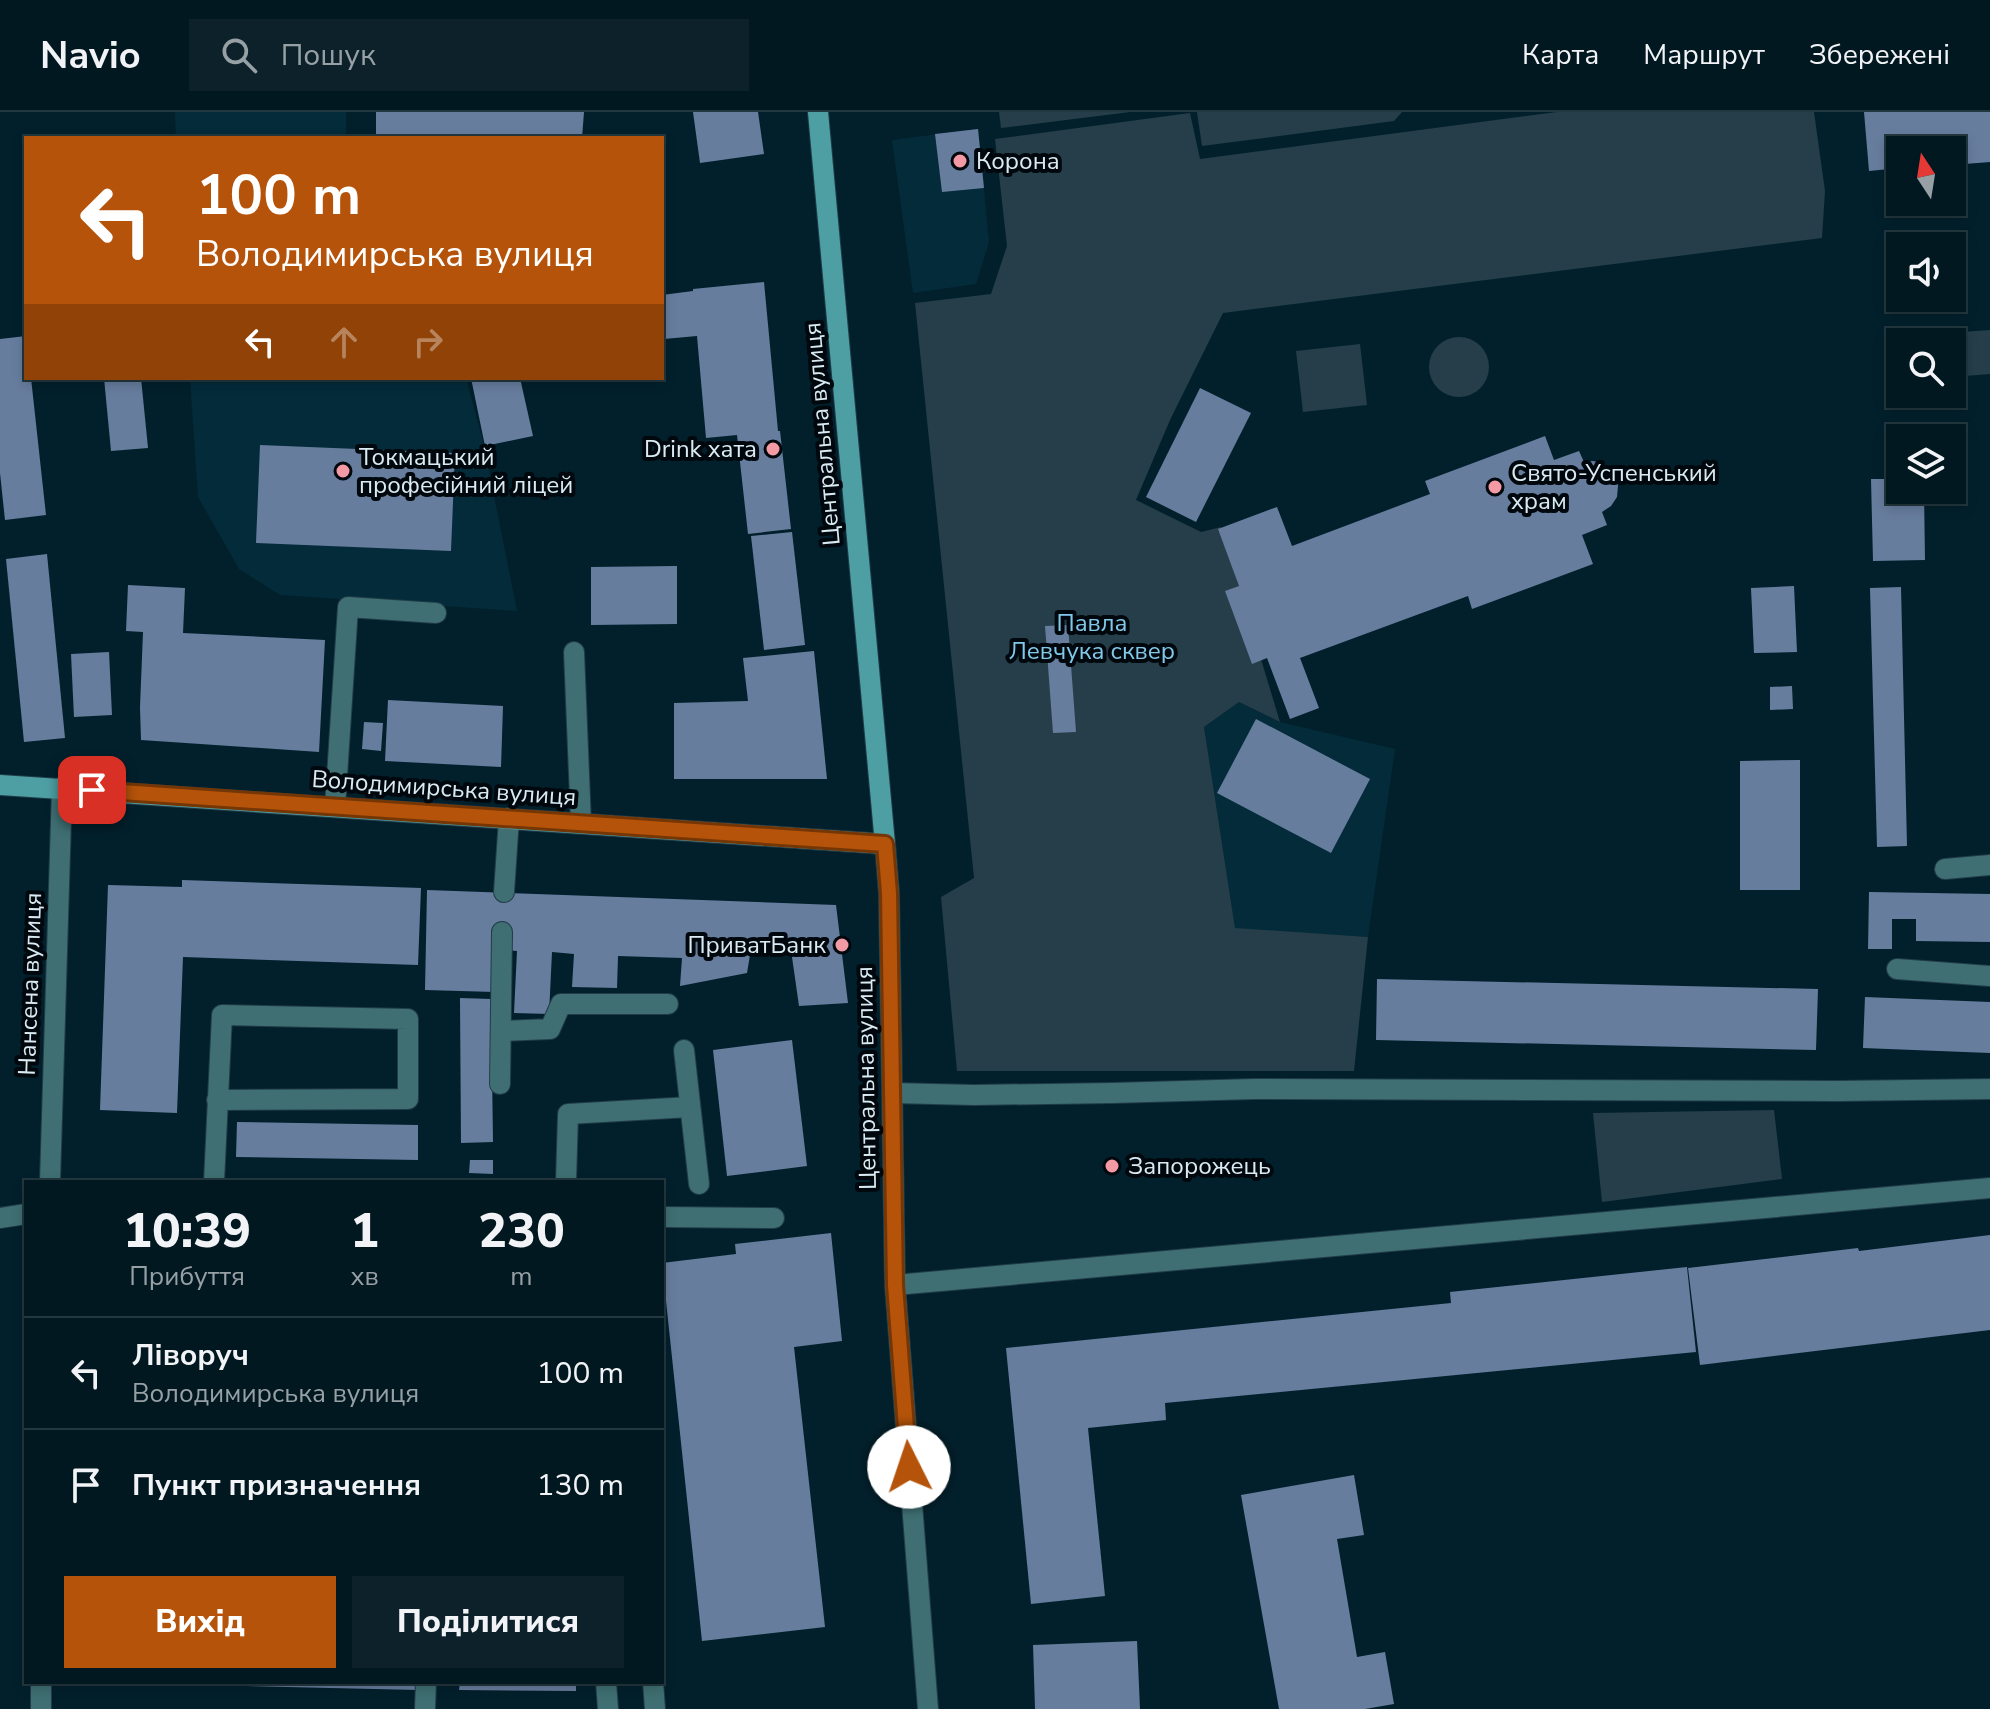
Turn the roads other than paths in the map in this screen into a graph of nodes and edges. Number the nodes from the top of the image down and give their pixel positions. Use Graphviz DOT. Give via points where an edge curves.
graph roads {
  1 [pos="818,112"];
  2 [pos="436,613"];
  3 [pos="574,652"];
  4 [pos="0,785"];
  5 [pos="62,787"];
  6 [pos="335,807"];
  7 [pos="509,818"];
  8 [pos="581,823"];
  9 [pos="885,844"];
  10 [pos="1990,865"];
  11 [pos="1945,869"];
  12 [pos="504,892"];
  13 [pos="502,932"];
  14 [pos="1897,969"];
  15 [pos="1990,976"];
  16 [pos="668,1004"];
  17 [pos="501,1031"];
  18 [pos="684,1050"];
  19 [pos="500,1084"];
  20 [pos="1990,1089"];
  21 [pos="893,1093"];
  22 [pos="217,1100"];
  23 [pos="690,1107"];
  24 [pos="50,1180"];
  25 [pos="214,1180"];
  26 [pos="566,1180"];
  27 [pos="699,1184"];
  28 [pos="1990,1188"];
  29 [pos="24,1214"];
  30 [pos="664,1217"];
  31 [pos="0,1218"];
  32 [pos="774,1218"];
  33 [pos="895,1285"];
  34 [pos="41,1684"];
  35 [pos="426,1684"];
  36 [pos="606,1684"];
  37 [pos="653,1684"];
  38 [pos="41,1709"];
  39 [pos="425,1709"];
  40 [pos="608,1709"];
  41 [pos="655,1709"];
  42 [pos="928,1709"];
  1 -- 9 [label="street, Центральна вулиця"];
  2 -- 6 [label="street" via="348,607"];
  3 -- 8 [label="street"];
  4 -- 5 [label="street, Володимирська вулиця"];
  5 -- 6 [label="street, Володимирська вулиця"];
  5 -- 24 [label="street, Нансена вулиця"];
  6 -- 7 [label="street, Володимирська вулиця"];
  7 -- 8 [label="street, Володимирська вулиця"];
  7 -- 12 [label="street"];
  8 -- 9 [label="street, Володимирська вулиця"];
  9 -- 21 [label="street, Центральна вулиця"];
  10 -- 11 [label="street"];
  13 -- 17 [label="street"];
  14 -- 15 [label="street"];
  16 -- 17 [label="street" via="561,1004 550,1029"];
  17 -- 19 [label="street"];
  18 -- 23 [label="street"];
  20 -- 21 [label="street"];
  21 -- 33 [label="street, Центральна вулиця"];
  22 -- 22 [label="street" via="408,1099 408,1019 222,1015"];
  22 -- 25 [label="street"];
  23 -- 26 [label="street" via="568,1114"];
  23 -- 27 [label="street"];
  28 -- 33 [label="street"];
  29 -- 31 [label="street"];
  30 -- 32 [label="street"];
  33 -- 42 [label="street, Центральна вулиця"];
  34 -- 38 [label="street"];
  35 -- 39 [label="street"];
  36 -- 40 [label="street"];
  37 -- 41 [label="street"];
}
